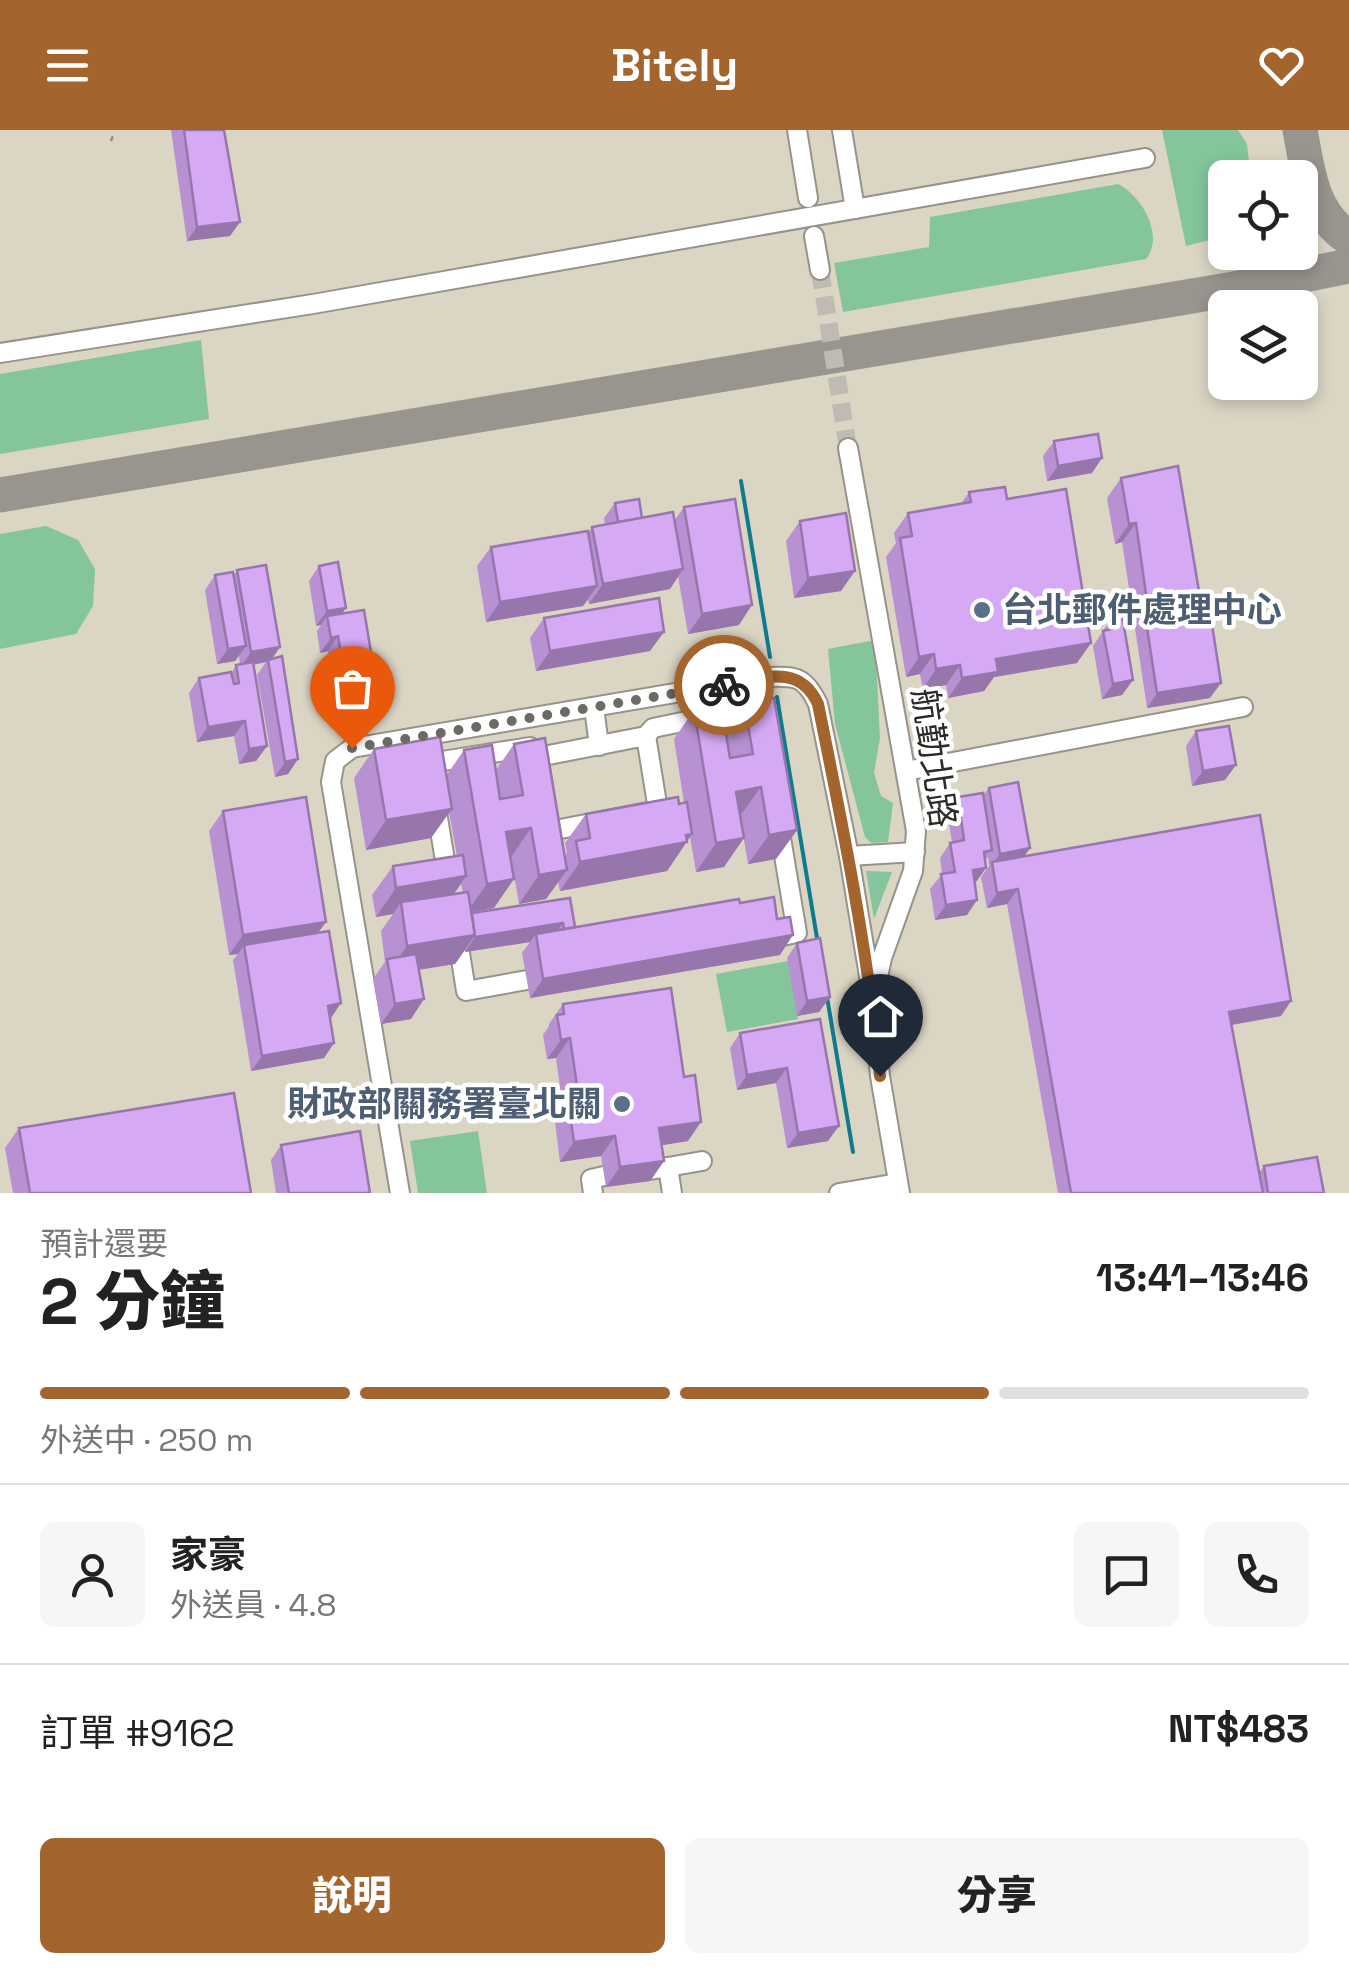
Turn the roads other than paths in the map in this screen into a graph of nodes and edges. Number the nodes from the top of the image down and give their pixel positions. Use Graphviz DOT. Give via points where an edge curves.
graph roads {
  1 [pos="797,130"];
  2 [pos="842,130"];
  3 [pos="1145,158"];
  4 [pos="808,198"];
  5 [pos="855,209"];
  6 [pos="814,236"];
  7 [pos="820,270"];
  8 [pos="0,353"];
  9 [pos="848,448"];
  10 [pos="594,707"];
  11 [pos="1243,707"];
  12 [pos="762,723"];
  13 [pos="646,736"];
  14 [pos="599,746"];
  15 [pos="538,757"];
  16 [pos="906,771"];
  17 [pos="774,800"];
  18 [pos="914,852"];
  19 [pos="849,856"];
  20 [pos="776,937"];
  21 [pos="526,980"];
  22 [pos="873,1000"];
  23 [pos="392,1013"];
  24 [pos="370,1017"];
  25 [pos="702,1161"];
  26 [pos="668,1166"];
  27 [pos="648,1170"];
  28 [pos="604,1176"];
  29 [pos="899,1188"];
  30 [pos="400,1193"];
  31 [pos="593,1193"];
  32 [pos="672,1193"];
  33 [pos="839,1193"];
  1 -- 4 [label="street"];
  2 -- 5 [label="street"];
  3 -- 5 [label="street"];
  5 -- 8 [label="street"];
  6 -- 7 [label="street"];
  9 -- 16 [label="street, 航勤北路"];
  10 -- 14 [label="street"];
  10 -- 19 [label="street" via="794,676 810,686 818,704"];
  10 -- 24 [label="street" via="352,748 335,760 331,782"];
  11 -- 16 [label="street"];
  12 -- 13 [label="street" via="758,704 653,728"];
  13 -- 14 [label="street"];
  13 -- 15 [label="street" via="658,810 550,831"];
  14 -- 15 [label="street"];
  15 -- 21 [label="street" via="535,746 430,763 466,991"];
  16 -- 18 [label="street, 航勤北路"];
  17 -- 20 [label="street" via="797,933"];
  18 -- 19 [label="street"];
  18 -- 22 [label="street, 航勤北路"];
  19 -- 22 [label="street"];
  22 -- 29 [label="street, 航勤北路"];
  23 -- 24 [label="street"];
  24 -- 30 [label="street"];
  25 -- 26 [label="street"];
  26 -- 27 [label="street"];
  26 -- 32 [label="street"];
  28 -- 31 [label="street" via="591,1179"];
  29 -- 33 [label="street"];
}
